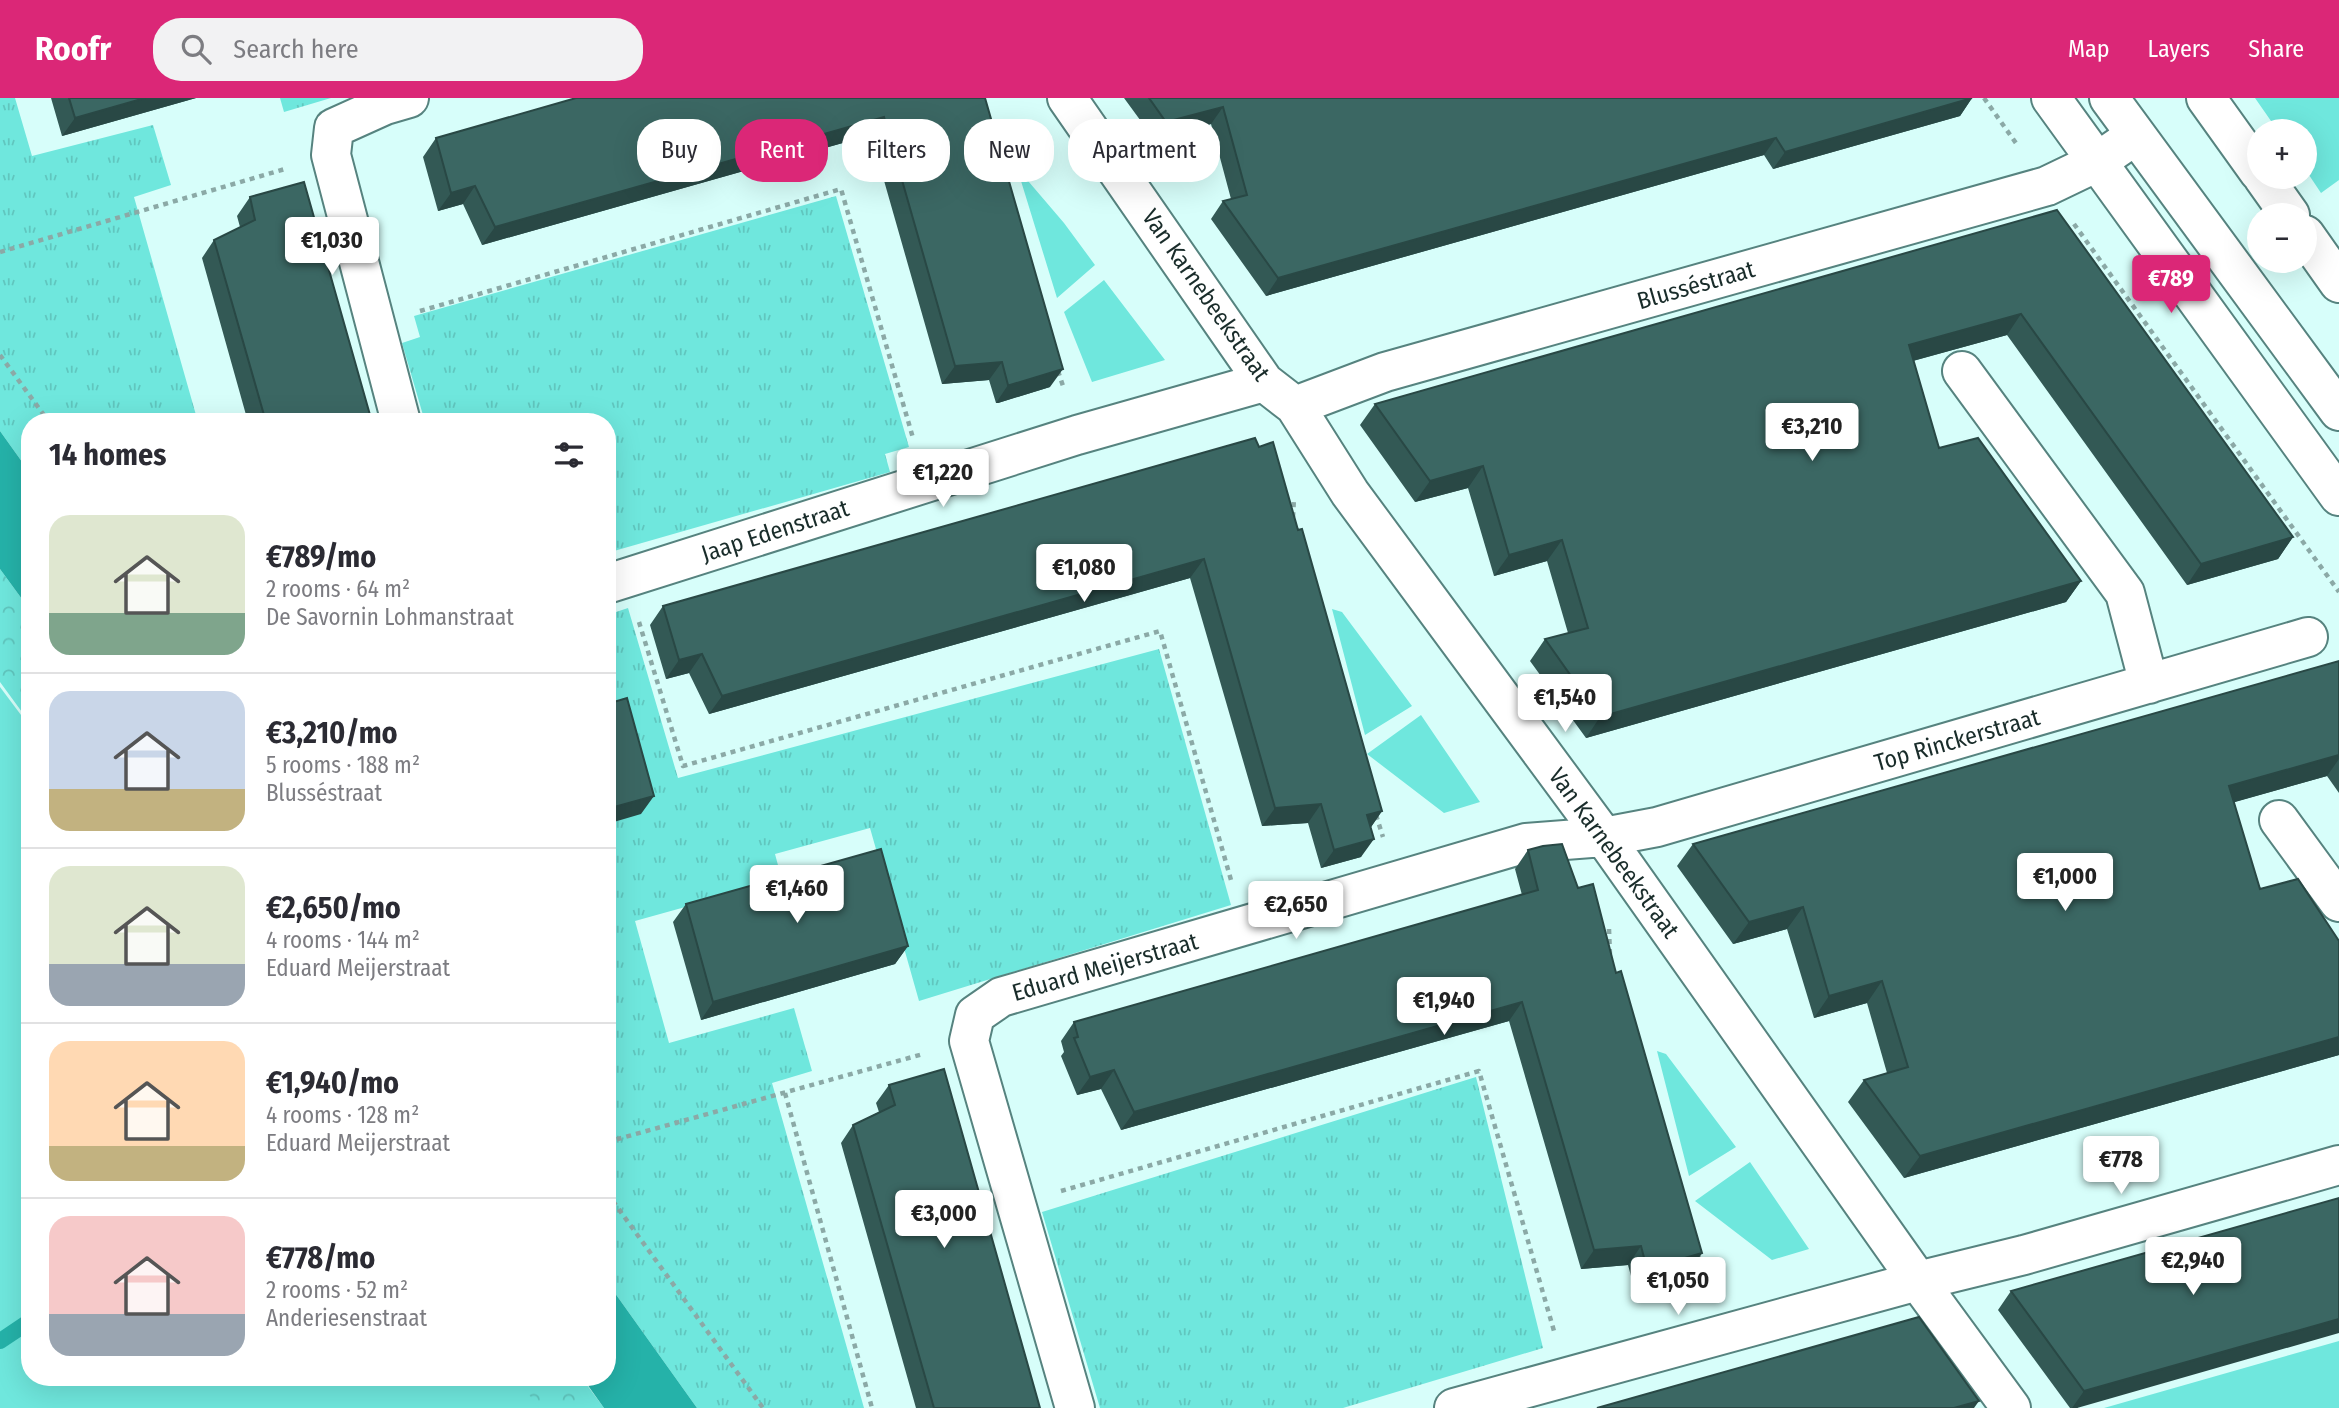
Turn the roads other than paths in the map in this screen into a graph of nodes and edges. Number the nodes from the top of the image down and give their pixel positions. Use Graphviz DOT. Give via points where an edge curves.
graph roads {
  1 [pos="409,98"];
  2 [pos="1067,98"];
  3 [pos="2051,98"];
  4 [pos="2109,98"];
  5 [pos="2206,98"];
  6 [pos="2136,135"];
  7 [pos="2247,155"];
  8 [pos="2097,162"];
  9 [pos="2317,252"];
  10 [pos="2339,283"];
  11 [pos="1962,371"];
  12 [pos="1264,382"];
  13 [pos="1294,406"];
  14 [pos="2339,411"];
  15 [pos="399,413"];
  16 [pos="2339,496"];
  17 [pos="617,581"];
  18 [pos="2308,637"];
  19 [pos="2149,684"];
  20 [pos="2279,820"];
  21 [pos="1604,837"];
  22 [pos="2339,902"];
  23 [pos="2339,1166"];
  24 [pos="1918,1280"];
  25 [pos="1075,1408"];
  26 [pos="1454,1408"];
  27 [pos="2011,1408"];
  1 -- 15 [label="street" via="385,105 333,142"];
  2 -- 12 [label="street, Van Karnebeekstraat"];
  3 -- 8 [label="street"];
  4 -- 6 [label="street"];
  5 -- 7 [label="street"];
  6 -- 8 [label="street, Blusséstraat"];
  6 -- 14 [label="street"];
  8 -- 13 [label="street, Blusséstraat" via="2047,186 1385,372"];
  8 -- 16 [label="street"];
  9 -- 10 [label="street"];
  11 -- 19 [label="street" via="2125,593"];
  12 -- 13 [label="street, Van Karnebeekstraat"];
  12 -- 17 [label="street, Jaap Edenstraat" via="1077,435"];
  13 -- 21 [label="street, Van Karnebeekstraat" via="1350,493"];
  18 -- 19 [label="street, Top Rinckerstraat"];
  19 -- 21 [label="street, Top Rinckerstraat" via="1657,827"];
  20 -- 22 [label="street"];
  21 -- 24 [label="street, Van Karnebeekstraat"];
  21 -- 25 [label="street, Eduard Meijerstraat" via="1526,843 1001,997 972,1028 1016,1204"];
  23 -- 24 [label="street" via="2024,1255"];
  24 -- 26 [label="street"];
  24 -- 27 [label="street, Van Karnebeekstraat"];
}
